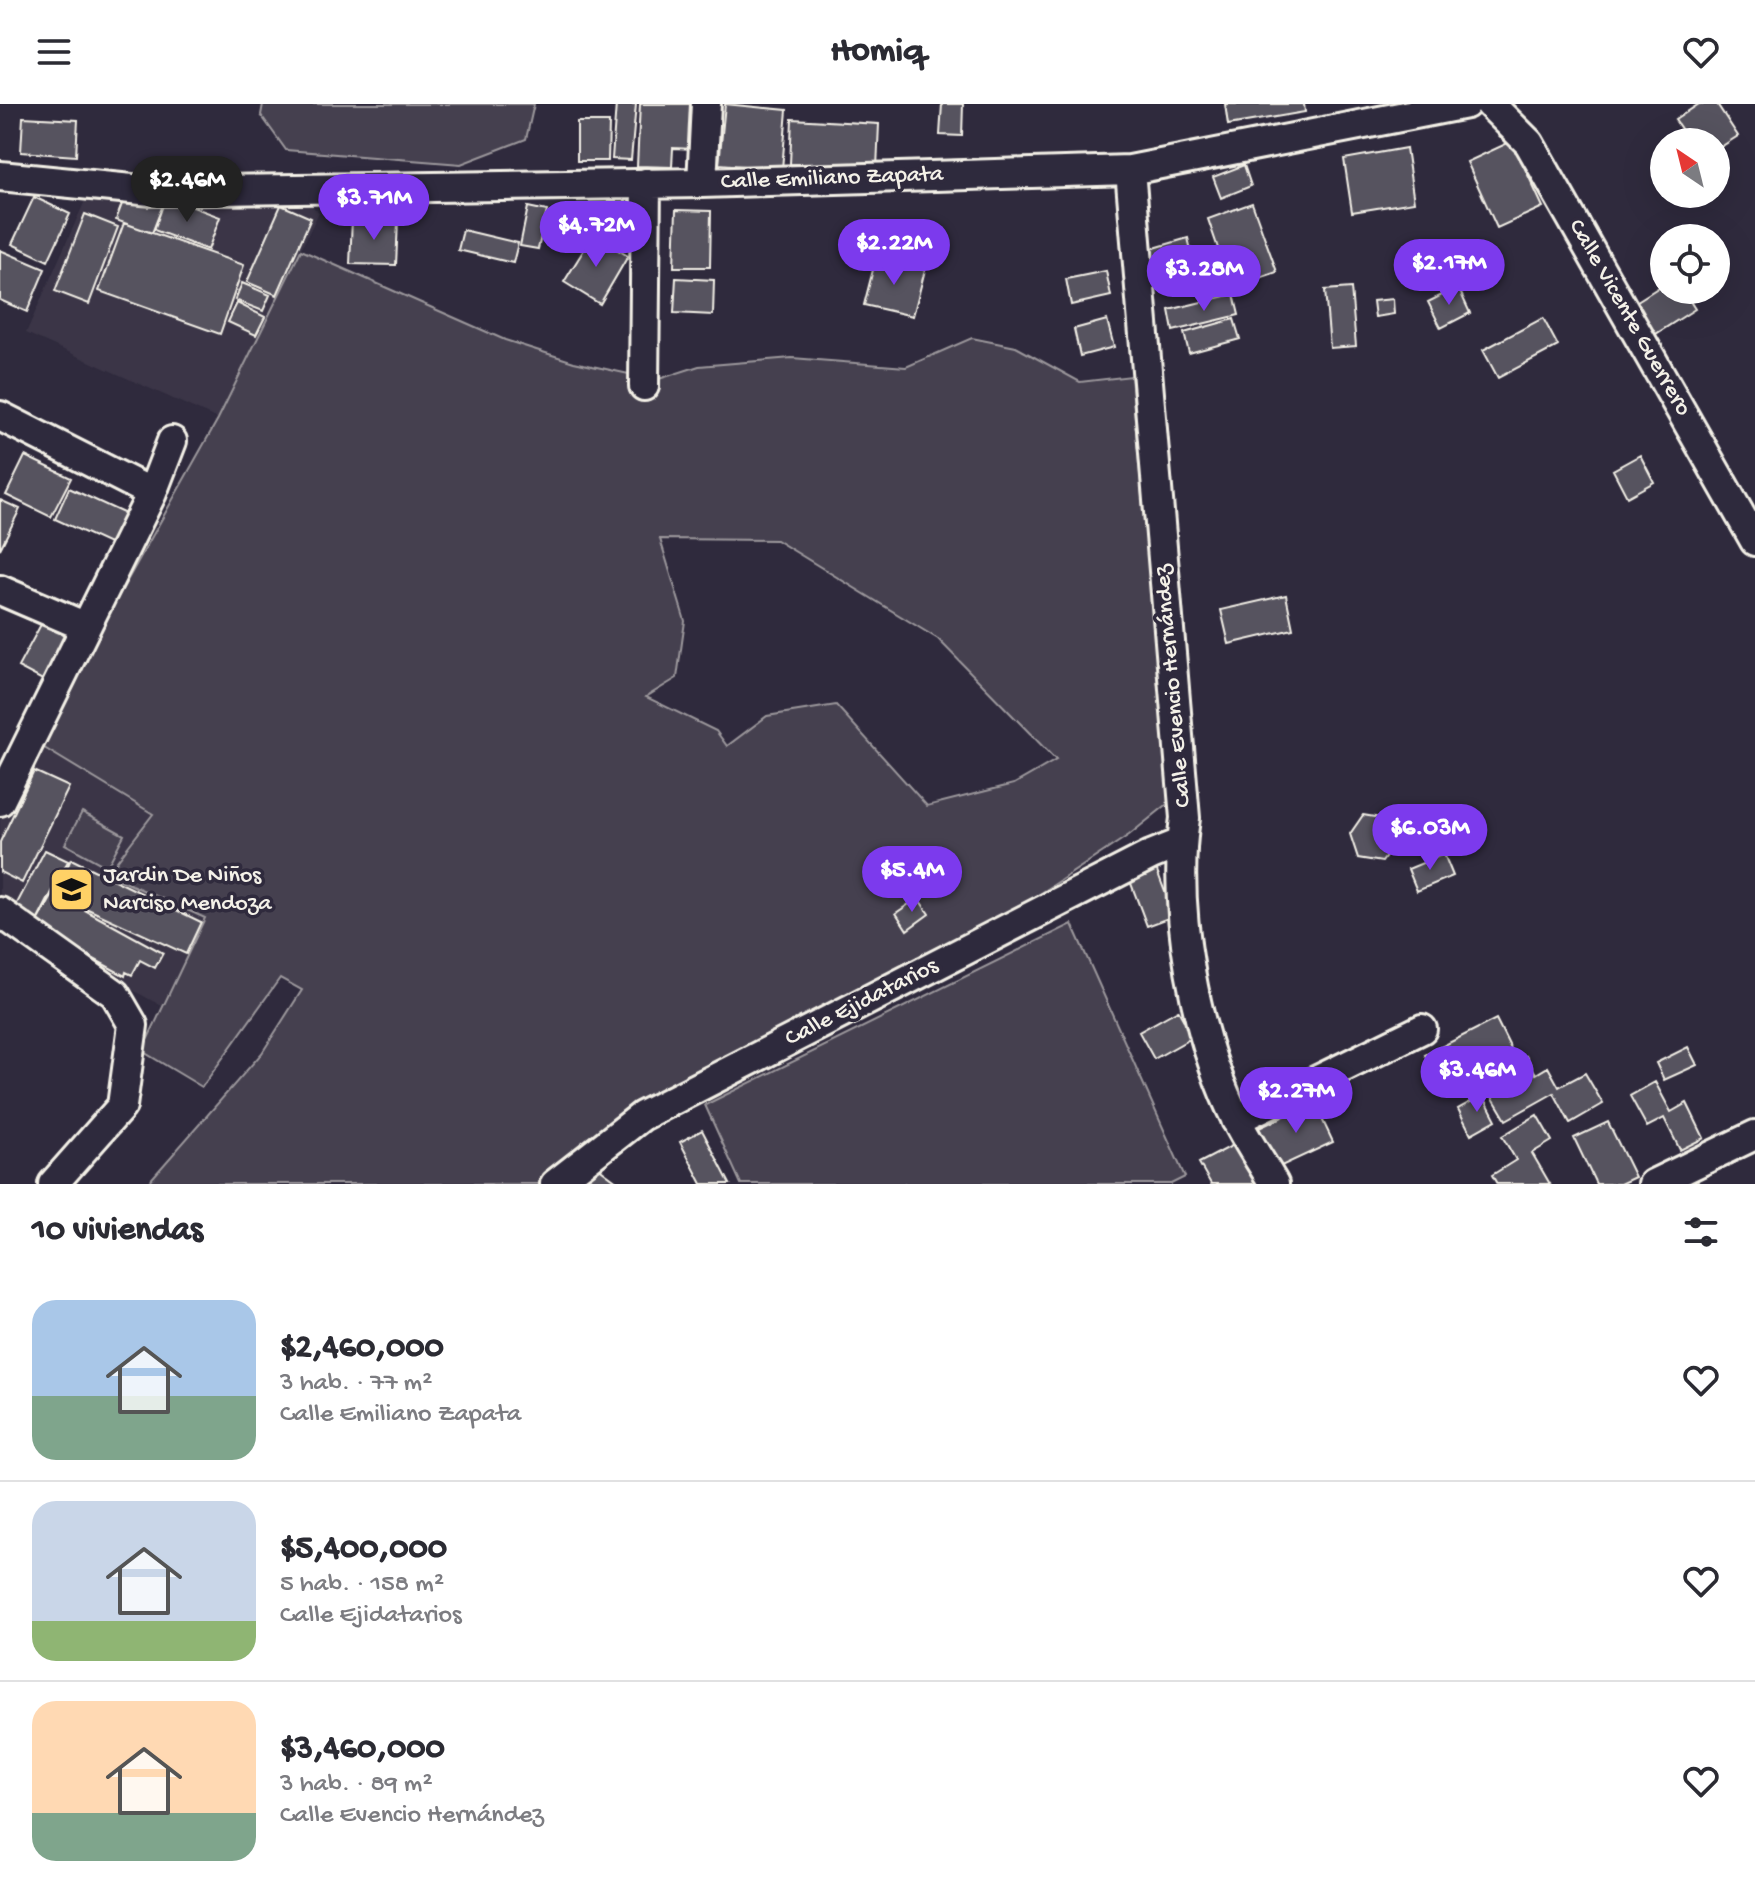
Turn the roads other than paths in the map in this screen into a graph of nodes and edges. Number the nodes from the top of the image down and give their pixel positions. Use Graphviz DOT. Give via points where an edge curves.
graph roads {
  1 [pos="706,104"];
  2 [pos="1466,104"];
  3 [pos="1490,104"];
  4 [pos="1130,170"];
  5 [pos="0,176"];
  6 [pos="646,183"];
  7 [pos="702,183"];
  8 [pos="644,386"];
  9 [pos="0,416"];
  10 [pos="172,441"];
  11 [pos="152,493"];
  12 [pos="1755,541"];
  13 [pos="0,590"];
  14 [pos="84,626"];
  15 [pos="10,755"];
  16 [pos="0,801"];
  17 [pos="1181,843"];
  18 [pos="0,912"];
  19 [pos="1422,1029"];
  20 [pos="1236,1120"];
  21 [pos="1755,1135"];
  22 [pos="53,1184"];
  23 [pos="555,1184"];
  24 [pos="1274,1184"];
  25 [pos="1653,1184"];
  1 -- 7 [label="street"];
  2 -- 4 [label="street, Calle Emiliano Zapata"];
  3 -- 12 [label="street, Calle Vicente Guerrero" via="1529,143"];
  4 -- 7 [label="street, Calle Emiliano Zapata"];
  4 -- 17 [label="street, Calle Evencio Hernández" via="1185,818"];
  5 -- 6 [label="street, Calle Emiliano Zapata" via="152,191"];
  6 -- 7 [label="street, Calle Emiliano Zapata"];
  6 -- 8 [label="street"];
  9 -- 11 [label="street"];
  10 -- 11 [label="street"];
  11 -- 14 [label="street"];
  13 -- 14 [label="street"];
  14 -- 15 [label="street"];
  15 -- 16 [label="street"];
  17 -- 20 [label="street, Calle Evencio Hernández" via="1186,948 1207,1042"];
  17 -- 23 [label="street, Calle Ejidatarios" via="642,1116"];
  18 -- 22 [label="street" via="115,994 133,1025 122,1106"];
  19 -- 20 [label="street"];
  20 -- 24 [label="street, Calle Evencio Hernández"];
  21 -- 25 [label="street"];
}
